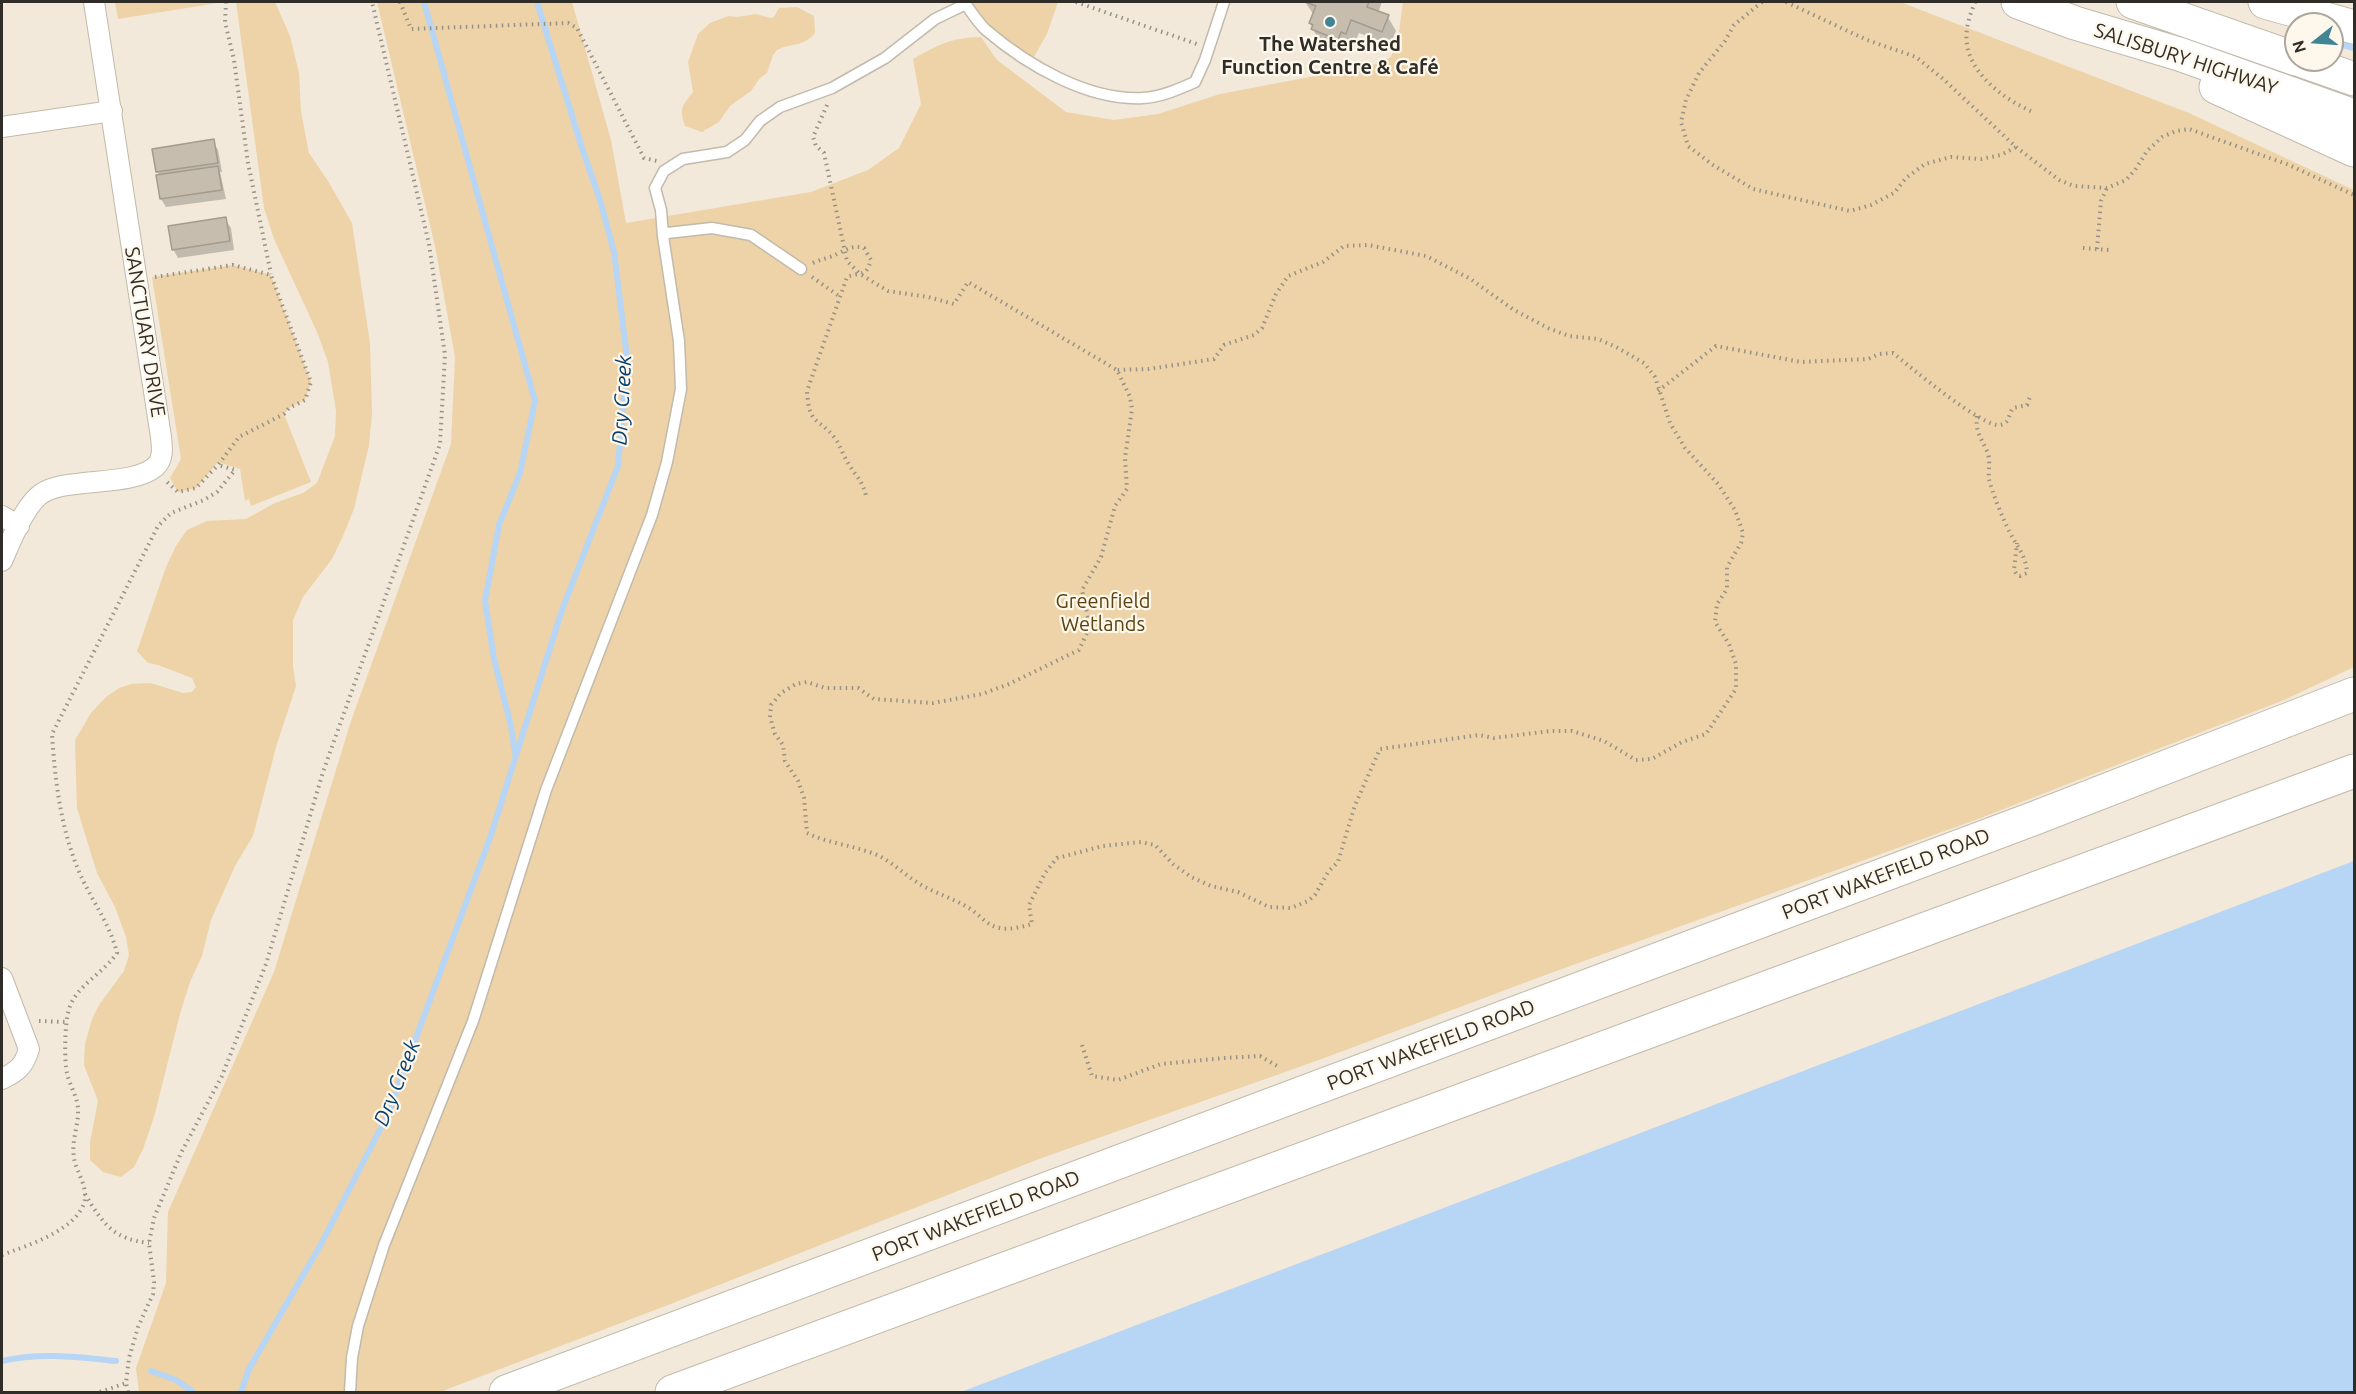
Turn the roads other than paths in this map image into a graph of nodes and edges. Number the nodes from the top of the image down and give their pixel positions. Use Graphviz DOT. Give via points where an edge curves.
graph roads {
  1 [pos="94,2"];
  2 [pos="1224,2"];
  3 [pos="2018,2"];
  4 [pos="2133,2"];
  5 [pos="2265,2"];
  6 [pos="965,3"];
  7 [pos="2075,23"];
  8 [pos="2355,27"];
  9 [pos="2284,54"];
  10 [pos="2335,72"];
  11 [pos="2355,79"];
  12 [pos="112,111"];
  13 [pos="2355,116"];
  14 [pos="2,128"];
  15 [pos="2355,150"];
  16 [pos="663,236"];
  17 [pos="801,269"];
  18 [pos="2,516"];
  19 [pos="19,526"];
  20 [pos="2,561"];
  21 [pos="2355,694"];
  22 [pos="2355,771"];
  23 [pos="2,978"];
  24 [pos="2,1079"];
  25 [pos="350,1392"];
  26 [pos="506,1392"];
  27 [pos="672,1392"];
  1 -- 12 [label="street, SANCTUARY DRIVE"];
  2 -- 6 [label="lane" via="1195,82 1143,98 1082,89 1031,62 985,29"];
  3 -- 7 [label="highway, SALISBURY HIGHWAY"];
  4 -- 9 [label="highway, SALISBURY HIGHWAY"];
  5 -- 8 [label="highway"];
  6 -- 16 [label="lane" via="935,19 885,58 832,88 780,107 727,152 683,159 664,171 655,189"];
  7 -- 13 [label="highway, SALISBURY HIGHWAY" via="2179,54"];
  7 -- 15 [label="highway"];
  10 -- 11 [label="highway, SALISBURY HIGHWAY"];
  12 -- 14 [label="street"];
  12 -- 19 [label="street, SANCTUARY DRIVE" via="161,458 152,468 136,475 45,491 29,507"];
  16 -- 17 [label="lane" via="712,228 751,235"];
  16 -- 25 [label="lane" via="680,341 681,389 667,462 652,515 546,790 474,1020 384,1245 358,1326"];
  18 -- 19 [label="street"];
  19 -- 20 [label="street"];
  21 -- 26 [label="highway, PORT WAKEFIELD ROAD"];
  22 -- 27 [label="highway"];
  23 -- 24 [label="street" via="29,1049 18,1071"];
}
